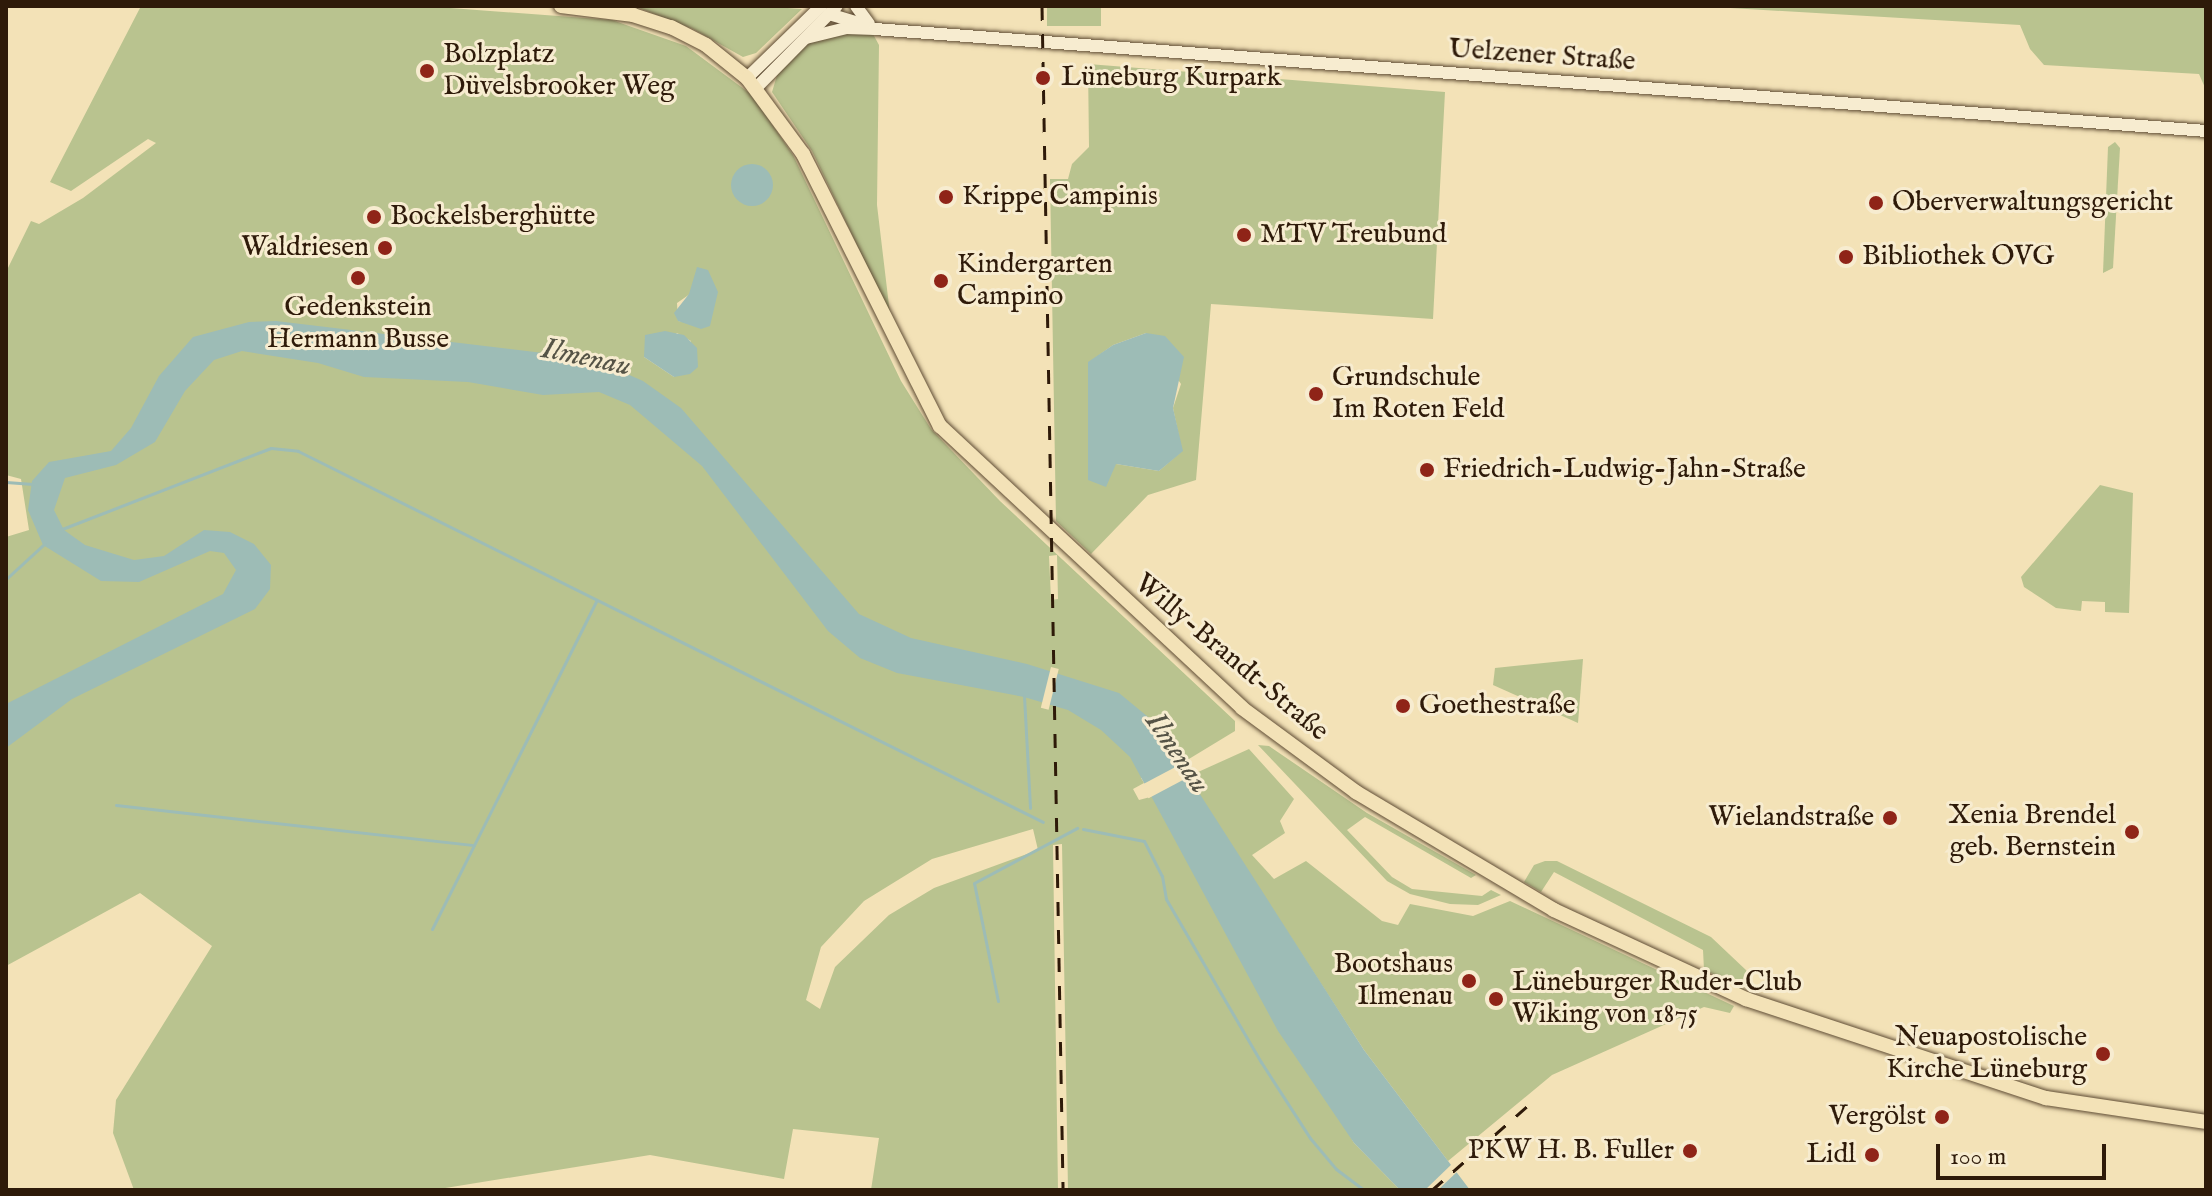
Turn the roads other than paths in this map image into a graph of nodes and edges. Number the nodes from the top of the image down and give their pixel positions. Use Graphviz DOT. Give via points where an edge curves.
graph roads {
  1 [pos="561,6"];
  2 [pos="856,6"];
  3 [pos="579,8"];
  4 [pos="829,9"];
  5 [pos="846,28"];
  6 [pos="875,29"];
  7 [pos="806,38"];
  8 [pos="751,83"];
  9 [pos="2206,131"];
  10 [pos="2206,1122"];
  1 -- 3 [label="main road, Willy-Brandt-Straße"];
  2 -- 6 [label="street"];
  3 -- 8 [label="main road, Willy-Brandt-Straße" via="633,15 671,27 706,45"];
  4 -- 5 [label="street"];
  4 -- 6 [label="street, Uelzener Straße"];
  4 -- 7 [label="street"];
  4 -- 8 [label="street"];
  5 -- 6 [label="street, Uelzener Straße"];
  5 -- 7 [label="street, Uelzener Straße"];
  6 -- 9 [label="street, Uelzener Straße"];
  7 -- 8 [label="street"];
  8 -- 10 [label="main road, Willy-Brandt-Straße" via="803,154 940,426 1242,708 1356,792 1554,910 1746,999 1995,1084 2081,1106"];
}
